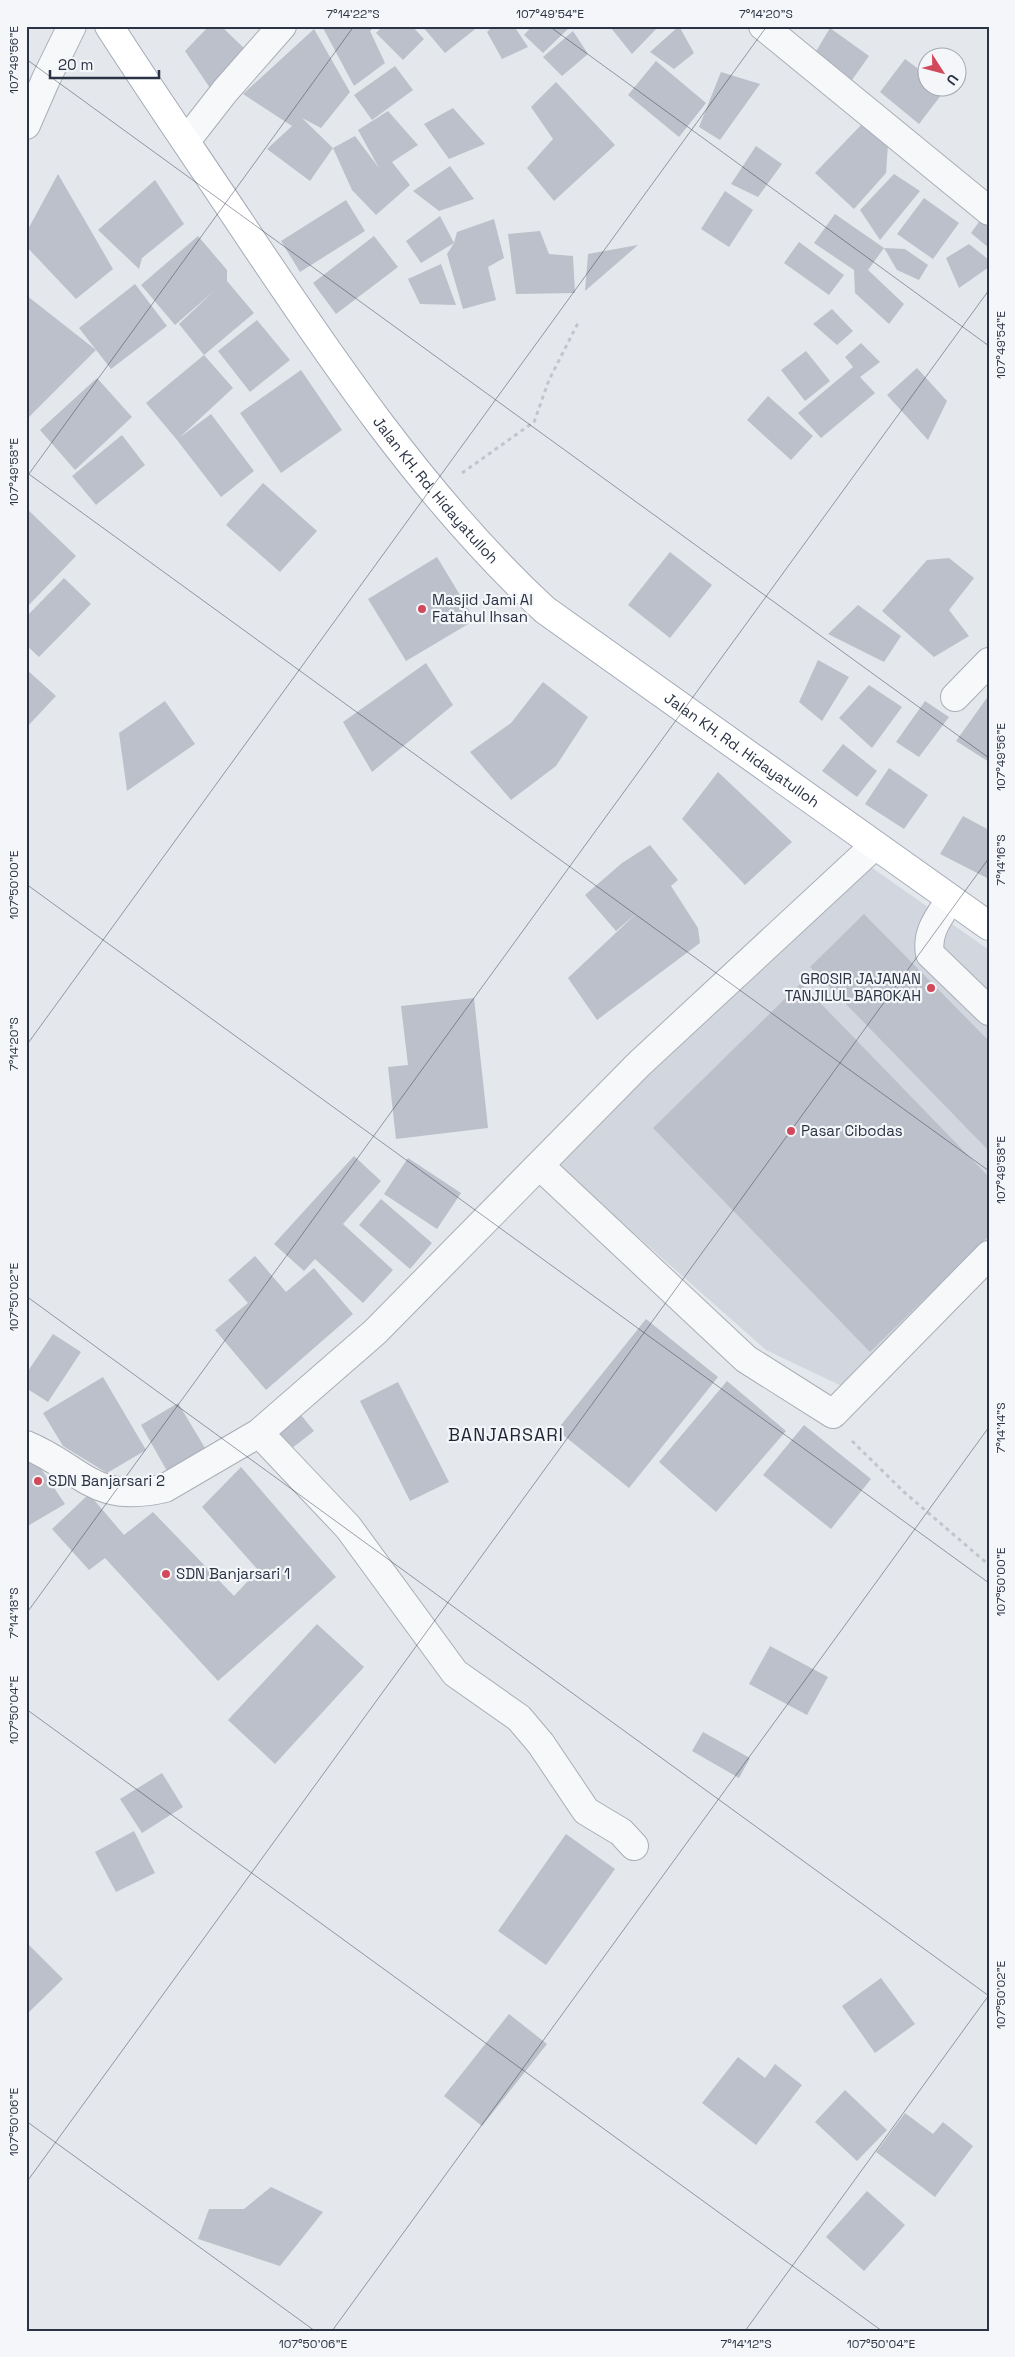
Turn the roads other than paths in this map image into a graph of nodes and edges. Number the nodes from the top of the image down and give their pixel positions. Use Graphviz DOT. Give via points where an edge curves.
graph roads {
  1 [pos="72,26"];
  2 [pos="109,26"];
  3 [pos="282,26"];
  4 [pos="763,26"];
  5 [pos="26,125"];
  6 [pos="186,141"];
  7 [pos="989,211"];
  8 [pos="989,662"];
  9 [pos="955,697"];
  10 [pos="874,846"];
  11 [pos="950,900"];
  12 [pos="989,926"];
  13 [pos="989,1011"];
  14 [pos="540,1166"];
  15 [pos="989,1255"];
  16 [pos="259,1433"];
  17 [pos="26,1445"];
  18 [pos="634,1846"];
  1 -- 5 [label="street"];
  2 -- 6 [label="main road, Jalan KH. Rd. Hidayatulloh"];
  3 -- 6 [label="street"];
  4 -- 7 [label="street"];
  6 -- 10 [label="main road, Jalan KH. Rd. Hidayatulloh" via="318,340 434,492 512,580 545,610"];
  8 -- 9 [label="street"];
  10 -- 11 [label="main road, Jalan KH. Rd. Hidayatulloh"];
  10 -- 14 [label="street" via="639,1064"];
  11 -- 12 [label="main road, Jalan KH. Rd. Hidayatulloh"];
  11 -- 13 [label="street" via="930,931 930,954"];
  14 -- 15 [label="street" via="746,1359 833,1414"];
  14 -- 16 [label="street" via="375,1332"];
  16 -- 17 [label="street" via="165,1488 150,1492 102,1489"];
  16 -- 18 [label="street" via="348,1527 455,1673 519,1718 541,1744 586,1811 621,1832"];
}
